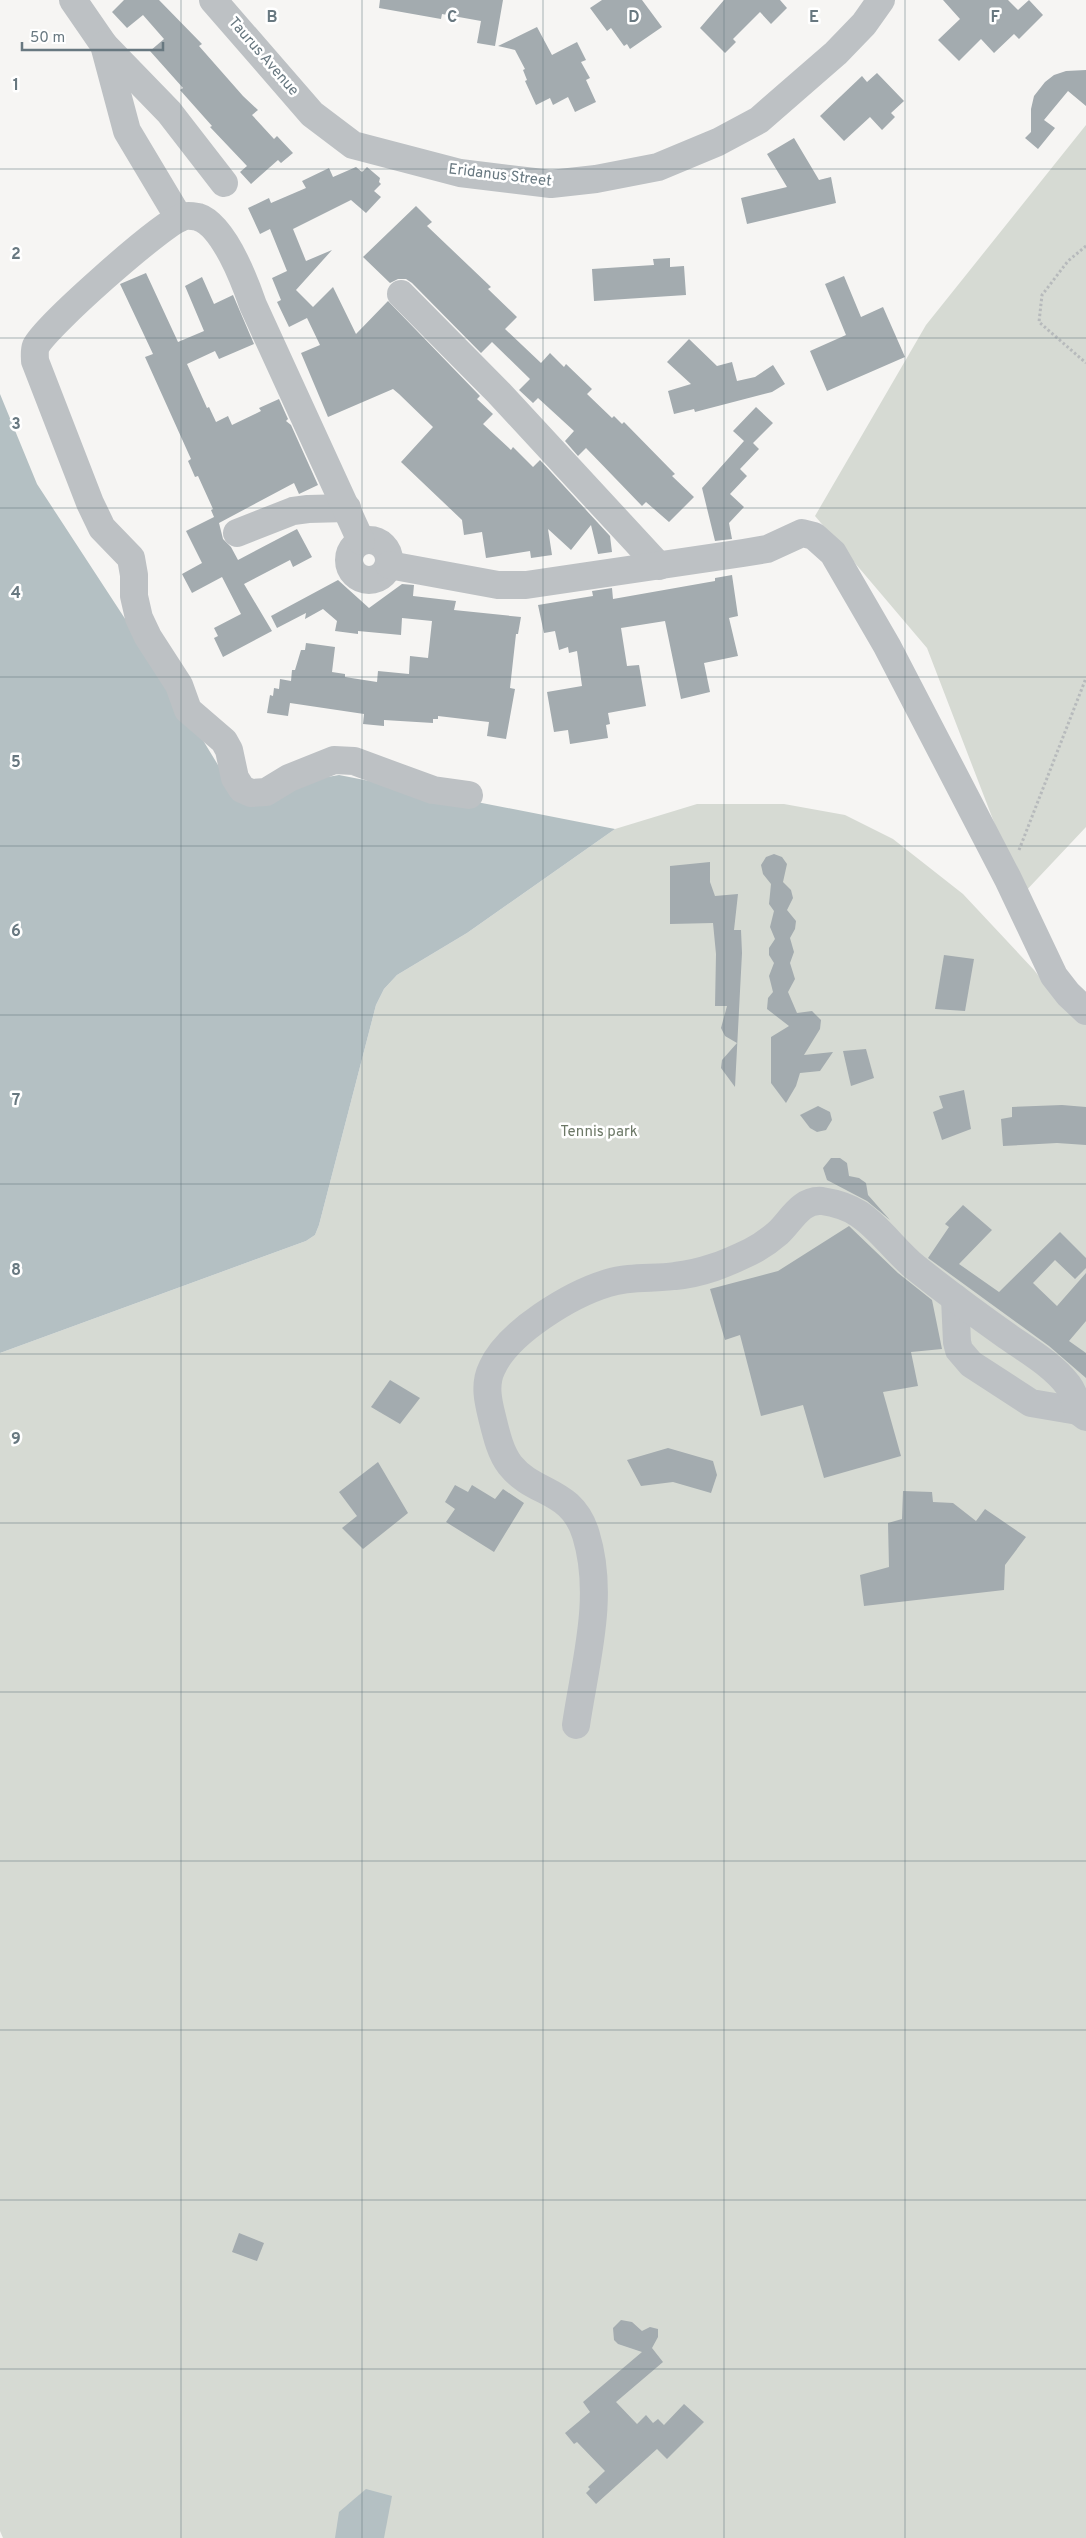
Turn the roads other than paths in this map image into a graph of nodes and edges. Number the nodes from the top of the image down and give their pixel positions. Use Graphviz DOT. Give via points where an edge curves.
graph roads {
  1 [pos="73,0"];
  2 [pos="213,0"];
  3 [pos="881,0"];
  4 [pos="104,45"];
  5 [pos="312,114"];
  6 [pos="224,183"];
  7 [pos="179,218"];
  8 [pos="401,294"];
  9 [pos="347,508"];
  10 [pos="237,534"];
  11 [pos="658,566"];
  12 [pos="469,795"];
  13 [pos="1086,1011"];
  14 [pos="955,1298"];
  15 [pos="1082,1414"];
  16 [pos="576,1725"];
  1 -- 4 [label="street"];
  2 -- 5 [label="street, Taurus Avenue"];
  3 -- 5 [label="street, Eridanus Street" via="836,54 759,120 718,142 658,167 551,184 460,173 354,145"];
  4 -- 6 [label="street" via="169,112"];
  4 -- 7 [label="street" via="127,131"];
  7 -- 9 [label="street" via="188,216 205,220 221,238 239,268"];
  7 -- 12 [label="street" via="141,246 56,322 36,348 34,361 102,528 131,558 134,596 148,638 179,684 188,710 224,741 235,778 242,789 266,792 289,778 334,760 354,761 433,790"];
  8 -- 11 [label="street" via="498,393"];
  9 -- 10 [label="street" via="293,511"];
  9 -- 11 [label="street" via="360,541 380,542 388,552 389,565 498,585 526,585"];
  11 -- 13 [label="street" via="766,549 802,533 824,543 887,646 1008,879 1054,976"];
  14 -- 15 [label="street" via="1058,1375 1067,1384"];
  14 -- 15 [label="street" via="957,1342 959,1350 971,1364 1031,1403"];
  14 -- 16 [label="street" via="913,1265 862,1216 847,1207 819,1201 804,1204 777,1233 752,1251 705,1272 608,1282 578,1296 521,1332 502,1352 491,1369 487,1387 493,1421 505,1458 529,1481 567,1502 576,1511 589,1546 594,1602"];
}
